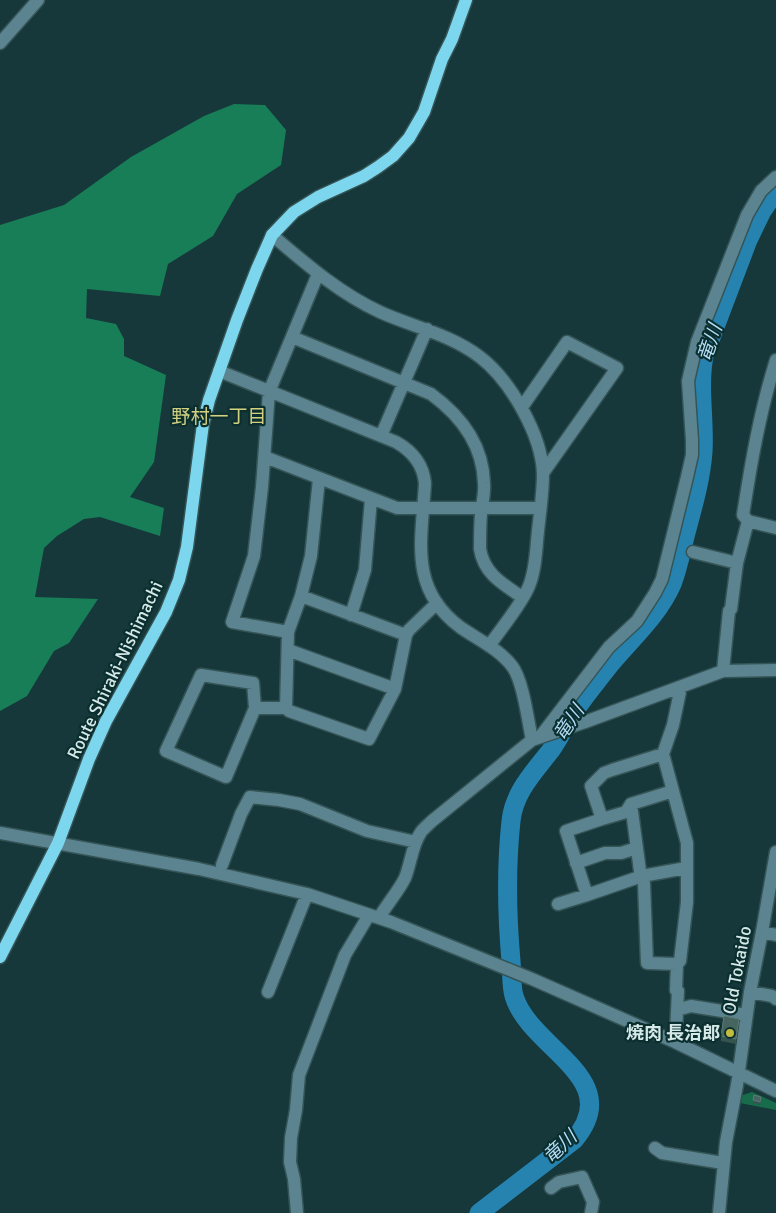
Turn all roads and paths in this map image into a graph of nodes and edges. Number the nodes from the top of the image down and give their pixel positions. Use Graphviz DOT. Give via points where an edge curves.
graph roads {
  1 [pos="38,0"];
  2 [pos="466,0"];
  3 [pos="0,43"];
  4 [pos="776,177"];
  5 [pos="272,235"];
  6 [pos="318,274"];
  7 [pos="427,329"];
  8 [pos="292,337"];
  9 [pos="775,364"];
  10 [pos="219,371"];
  11 [pos="405,382"];
  12 [pos="269,392"];
  13 [pos="522,407"];
  14 [pos="381,436"];
  15 [pos="265,457"];
  16 [pos="543,473"];
  17 [pos="319,479"];
  18 [pos="370,499"];
  19 [pos="424,507"];
  20 [pos="482,507"];
  21 [pos="540,508"];
  22 [pos="748,521"];
  23 [pos="776,528"];
  24 [pos="693,552"];
  25 [pos="737,563"];
  26 [pos="301,596"];
  27 [pos="522,597"];
  28 [pos="437,603"];
  29 [pos="351,615"];
  30 [pos="288,632"];
  31 [pos="406,635"];
  32 [pos="489,646"];
  33 [pos="288,650"];
  34 [pos="776,670"];
  35 [pos="723,671"];
  36 [pos="681,687"];
  37 [pos="396,690"];
  38 [pos="255,708"];
  39 [pos="286,708"];
  40 [pos="540,737"];
  41 [pos="663,754"];
  42 [pos="673,791"];
  43 [pos="631,804"];
  44 [pos="602,819"];
  45 [pos="0,833"];
  46 [pos="416,842"];
  47 [pos="58,843"];
  48 [pos="637,848"];
  49 [pos="776,852"];
  50 [pos="576,863"];
  51 [pos="222,866"];
  52 [pos="686,868"];
  53 [pos="642,876"];
  54 [pos="307,894"];
  55 [pos="587,895"];
  56 [pos="558,904"];
  57 [pos="374,916"];
  58 [pos="762,932"];
  59 [pos="776,935"];
  60 [pos="0,957"];
  61 [pos="677,964"];
  62 [pos="268,992"];
  63 [pos="750,992"];
  64 [pos="776,998"];
  65 [pos="677,1010"];
  66 [pos="746,1015"];
  67 [pos="676,1032"];
  68 [pos="738,1073"];
  69 [pos="776,1091"];
  70 [pos="655,1148"];
  71 [pos="723,1163"];
  72 [pos="551,1188"];
  73 [pos="297,1213"];
  74 [pos="591,1213"];
  75 [pos="719,1213"];
  1 -- 3 [label="street"];
  2 -- 5 [label="main road, Route Shiraki-Nishimachi" via="424,112 409,138 378,167 294,212"];
  4 -- 40 [label="street" via="761,191 747,215 697,342 688,381 692,455 662,579 637,621 609,647"];
  5 -- 6 [label="street"];
  5 -- 10 [label="main road, Route Shiraki-Nishimachi"];
  6 -- 7 [label="street" via="381,312"];
  6 -- 8 [label="street"];
  7 -- 11 [label="street"];
  7 -- 13 [label="street" via="481,358 502,378"];
  8 -- 11 [label="street"];
  8 -- 12 [label="street"];
  9 -- 22 [label="street" via="758,424 743,515"];
  10 -- 12 [label="street"];
  10 -- 47 [label="main road, Route Shiraki-Nishimachi" via="203,424 187,547 179,580 166,612 106,721"];
  11 -- 14 [label="street"];
  11 -- 20 [label="street" via="444,404 461,420 473,438 483,470"];
  12 -- 14 [label="street"];
  12 -- 15 [label="street"];
  13 -- 16 [label="street"];
  13 -- 16 [label="street" via="567,342 617,368"];
  14 -- 19 [label="street" via="407,449 421,465 425,483"];
  15 -- 17 [label="street"];
  15 -- 30 [label="street" via="254,556 232,622"];
  16 -- 21 [label="street"];
  17 -- 18 [label="street"];
  17 -- 26 [label="street" via="311,556"];
  18 -- 19 [label="street" via="397,508"];
  18 -- 29 [label="street" via="365,570"];
  19 -- 20 [label="street"];
  19 -- 28 [label="street" via="421,565 427,587"];
  20 -- 21 [label="street"];
  20 -- 27 [label="street" via="480,549 485,566 498,581"];
  21 -- 27 [label="street" via="535,564 529,587"];
  22 -- 23 [label="street"];
  22 -- 25 [label="street"];
  24 -- 25 [label="street"];
  25 -- 35 [label="street"];
  26 -- 29 [label="street"];
  26 -- 30 [label="street"];
  27 -- 32 [label="street"];
  28 -- 31 [label="street"];
  28 -- 32 [label="street" via="457,625"];
  29 -- 31 [label="street"];
  30 -- 33 [label="street"];
  31 -- 37 [label="street"];
  32 -- 40 [label="street" via="512,666"];
  33 -- 37 [label="street"];
  33 -- 39 [label="street"];
  34 -- 35 [label="street"];
  35 -- 36 [label="street"];
  36 -- 40 [label="street"];
  36 -- 41 [label="street"];
  37 -- 39 [label="street" via="370,739"];
  38 -- 38 [label="street" via="253,684 201,675 166,751 226,777"];
  38 -- 39 [label="street"];
  40 -- 46 [label="street" via="432,821"];
  41 -- 42 [label="street"];
  41 -- 44 [label="street" via="604,773 591,786"];
  42 -- 43 [label="street"];
  42 -- 52 [label="street" via="687,843"];
  43 -- 44 [label="street" via="626,812"];
  43 -- 48 [label="street"];
  44 -- 50 [label="street" via="566,831"];
  45 -- 47 [label="street"];
  46 -- 51 [label="street" via="367,831 300,804 250,797"];
  46 -- 57 [label="street" via="398,890"];
  47 -- 54 [label="street" via="199,869"];
  47 -- 60 [label="main road, Route Shiraki-Nishimachi"];
  48 -- 50 [label="street" via="606,853"];
  48 -- 53 [label="street"];
  49 -- 58 [label="street, Old Tokaido"];
  50 -- 55 [label="street"];
  52 -- 53 [label="street"];
  52 -- 61 [label="street" via="687,902"];
  53 -- 55 [label="street"];
  53 -- 61 [label="street" via="647,962"];
  54 -- 57 [label="street"];
  54 -- 62 [label="street"];
  55 -- 56 [label="street"];
  57 -- 68 [label="street" via="532,979"];
  57 -- 73 [label="street" via="345,955 299,1075 290,1162"];
  58 -- 59 [label="street"];
  58 -- 63 [label="street, Old Tokaido"];
  61 -- 65 [label="street"];
  63 -- 64 [label="street"];
  63 -- 66 [label="street, Old Tokaido"];
  65 -- 66 [label="street" via="691,1006"];
  65 -- 67 [label="street"];
  66 -- 68 [label="street, Old Tokaido"];
  68 -- 69 [label="street"];
  68 -- 71 [label="street, Old Tokaido"];
  70 -- 71 [label="street" via="662,1153"];
  71 -- 75 [label="street, Old Tokaido"];
  72 -- 74 [label="street" via="559,1182 582,1177 593,1202"];
}
